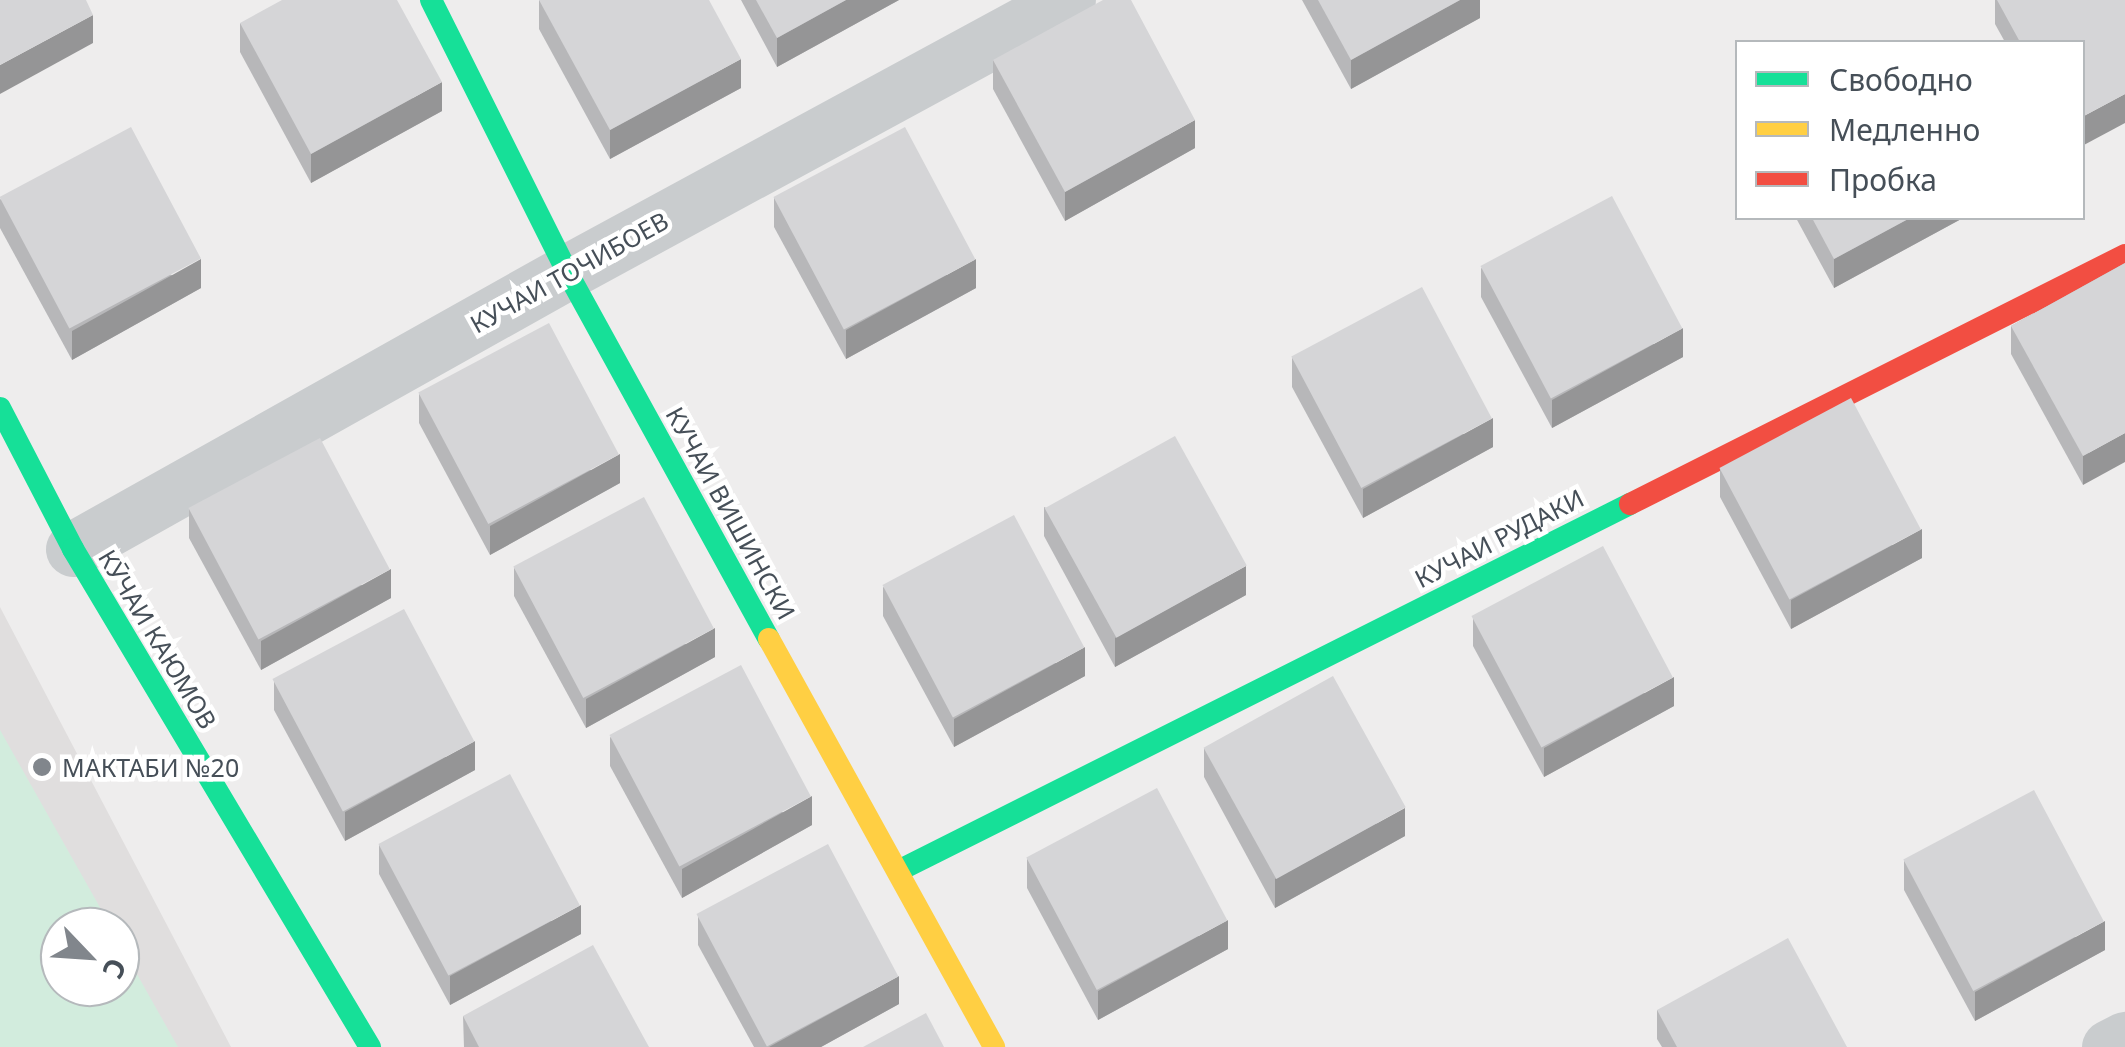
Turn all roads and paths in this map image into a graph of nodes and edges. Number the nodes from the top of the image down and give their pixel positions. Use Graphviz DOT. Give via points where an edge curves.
graph roads {
  1 [pos="432,0"];
  2 [pos="1068,0"];
  3 [pos="2125,255"];
  4 [pos="567,272"];
  5 [pos="0,408"];
  6 [pos="73,550"];
  7 [pos="898,871"];
  8 [pos="2125,1038"];
  9 [pos="370,1047"];
  10 [pos="994,1047"];
  11 [pos="2109,1047"];
  1 -- 4 [label="street, КУЧАИ ВИШИНСКИ"];
  2 -- 4 [label="street, КУЧАИ ТОЧИБОЕВ"];
  3 -- 7 [label="street, КУЧАИ РУДАКИ"];
  4 -- 6 [label="street, КУЧАИ ТОЧИБОЕВ"];
  4 -- 7 [label="street, КУЧАИ ВИШИНСКИ"];
  5 -- 6 [label="street, КӮЧАИ КАЮМОВ"];
  6 -- 9 [label="street, КӮЧАИ КАЮМОВ"];
  7 -- 10 [label="street, КУЧАИ ВИШИНСКИ"];
  8 -- 11 [label="street"];
}
